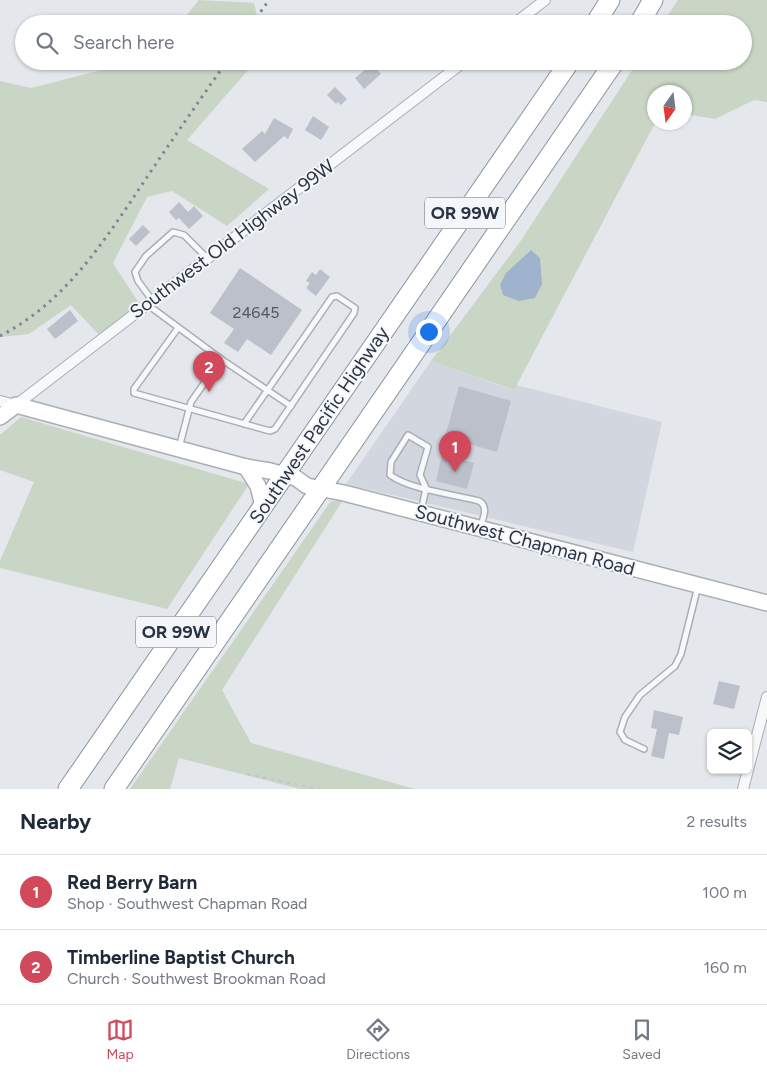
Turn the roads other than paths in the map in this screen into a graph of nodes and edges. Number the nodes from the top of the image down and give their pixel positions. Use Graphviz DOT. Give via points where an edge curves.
graph roads {
  1 [pos="545,0"];
  2 [pos="610,0"];
  3 [pos="653,0"];
  4 [pos="526,15"];
  5 [pos="601,15"];
  6 [pos="644,15"];
  7 [pos="453,70"];
  8 [pos="564,70"];
  9 [pos="608,70"];
  10 [pos="207,258"];
  11 [pos="150,303"];
  12 [pos="178,328"];
  13 [pos="221,360"];
  14 [pos="268,390"];
  15 [pos="0,401"];
  16 [pos="16,405"];
  17 [pos="291,406"];
  18 [pos="189,410"];
  19 [pos="0,417"];
  20 [pos="244,424"];
  21 [pos="179,449"];
  22 [pos="246,468"];
  23 [pos="284,475"];
  24 [pos="321,488"];
  25 [pos="426,488"];
  26 [pos="263,506"];
  27 [pos="421,513"];
  28 [pos="480,528"];
  29 [pos="699,585"];
  30 [pos="767,603"];
  31 [pos="767,698"];
  32 [pos="644,749"];
  33 [pos="68,789"];
  34 [pos="114,789"];
  35 [pos="744,789"];
  1 -- 4 [label="street"];
  2 -- 5 [label="highway"];
  3 -- 6 [label="highway"];
  7 -- 10 [label="street, Southwest Old Highway 99W"];
  8 -- 23 [label="highway, Southwest Pacific Highway / OR 99W"];
  9 -- 24 [label="highway, Southwest Pacific Highway / OR 99W"];
  10 -- 11 [label="street, Southwest Old Highway 99W"];
  10 -- 11 [label="lane" via="184,235 173,232 146,256 135,272"];
  11 -- 12 [label="lane"];
  11 -- 16 [label="street, Southwest Old Highway 99W"];
  12 -- 13 [label="lane"];
  12 -- 18 [label="lane" via="134,393"];
  13 -- 14 [label="lane"];
  13 -- 18 [label="lane" via="191,402"];
  14 -- 17 [label="lane"];
  14 -- 17 [label="lane" via="332,297 337,296 355,308"];
  14 -- 20 [label="lane"];
  15 -- 16 [label="street"];
  16 -- 19 [label="street, Southwest Old Highway 99W"];
  16 -- 21 [label="street, Southwest Chapman Road"];
  17 -- 20 [label="lane" via="275,429 270,431"];
  18 -- 20 [label="lane"];
  18 -- 21 [label="lane"];
  21 -- 22 [label="street, Southwest Chapman Road"];
  22 -- 23 [label="street, Southwest Chapman Road"];
  22 -- 26 [label="street" via="258,486"];
  23 -- 24 [label="street, Southwest Chapman Road" via="307,486"];
  23 -- 26 [label="highway, Southwest Pacific Highway / OR 99W"];
  24 -- 27 [label="street, Southwest Chapman Road"];
  24 -- 34 [label="highway, Southwest Pacific Highway / OR 99W"];
  25 -- 25 [label="lane" via="420,475 428,447 408,435 390,462 390,475 398,481"];
  25 -- 27 [label="lane"];
  25 -- 28 [label="lane" via="479,501 485,507"];
  26 -- 33 [label="highway, Southwest Pacific Highway / OR 99W"];
  27 -- 28 [label="street, Southwest Chapman Road"];
  28 -- 29 [label="street, Southwest Chapman Road"];
  29 -- 30 [label="street, Southwest Chapman Road"];
  29 -- 32 [label="lane" via="675,666 640,695 622,724 620,732 625,740"];
  31 -- 35 [label="street"];
}
